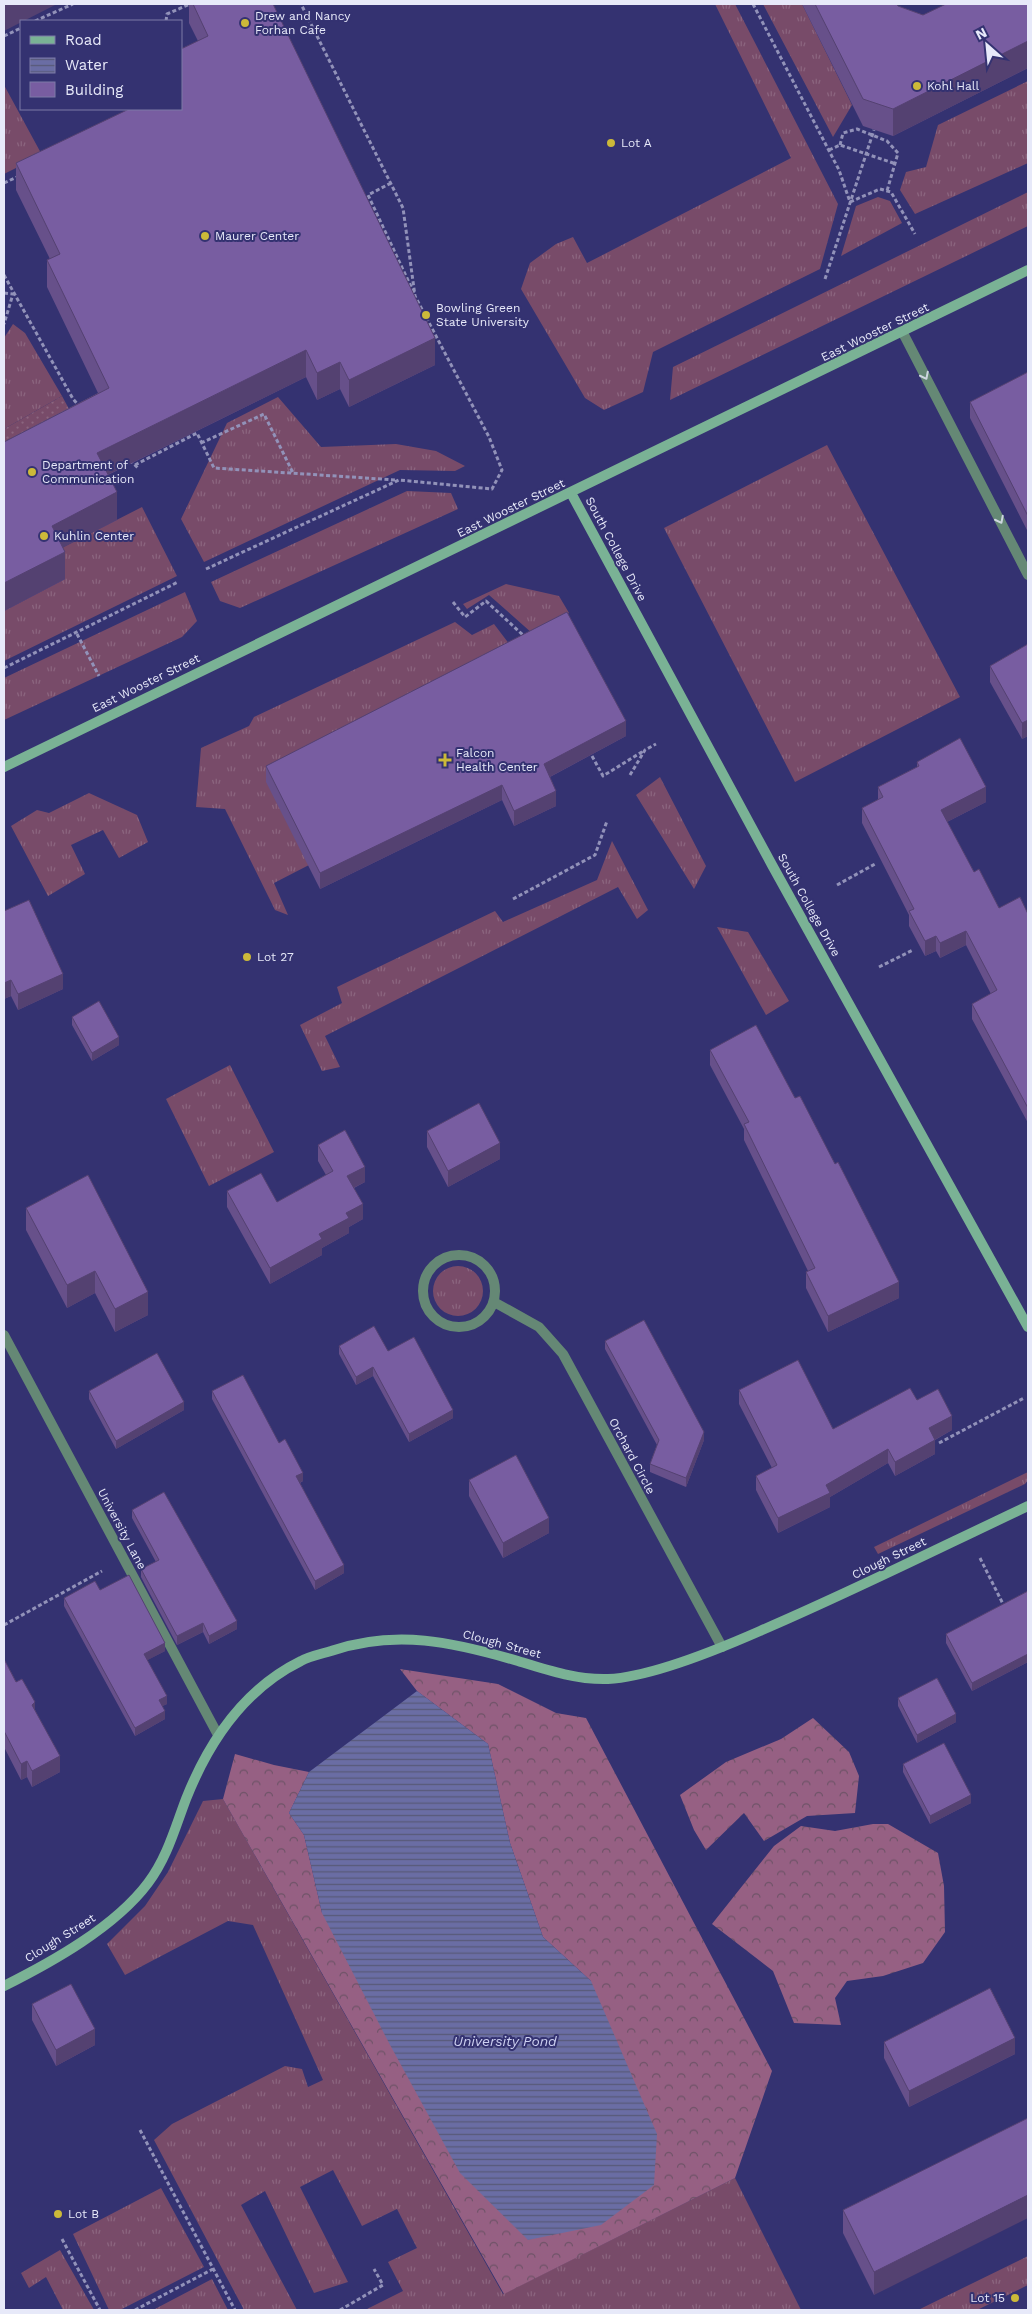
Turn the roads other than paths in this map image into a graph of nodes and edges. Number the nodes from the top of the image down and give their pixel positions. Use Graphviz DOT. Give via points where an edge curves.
graph roads {
  1 [pos="1028,270"];
  2 [pos="903,333"];
  3 [pos="571,493"];
  4 [pos="1028,575"];
  5 [pos="4,767"];
  6 [pos="494,1302"];
  7 [pos="1028,1327"];
  8 [pos="4,1335"];
  9 [pos="1028,1506"];
  10 [pos="722,1648"];
  11 [pos="218,1735"];
  12 [pos="4,1986"];
  1 -- 2 [label="street, East Wooster Street"];
  2 -- 3 [label="street, East Wooster Street"];
  2 -- 4 [label="street, one-way"];
  3 -- 5 [label="street, East Wooster Street"];
  3 -- 7 [label="street, South College Drive"];
  6 -- 6 [label="street" via="492,1277 476,1259 452,1256 432,1268 426,1278 423,1290 427,1307 438,1320 448,1325 471,1325 481,1320"];
  6 -- 10 [label="street, Orchard Circle" via="539,1327 563,1354"];
  8 -- 11 [label="street, University Lane"];
  9 -- 10 [label="street, Clough Street"];
  10 -- 11 [label="street, Clough Street" via="648,1672 610,1679 573,1676 448,1643 409,1638 353,1643 302,1660 261,1686 242,1703"];
  11 -- 12 [label="street, Clough Street" via="196,1774 164,1858 148,1883 126,1908 86,1939"];
}
